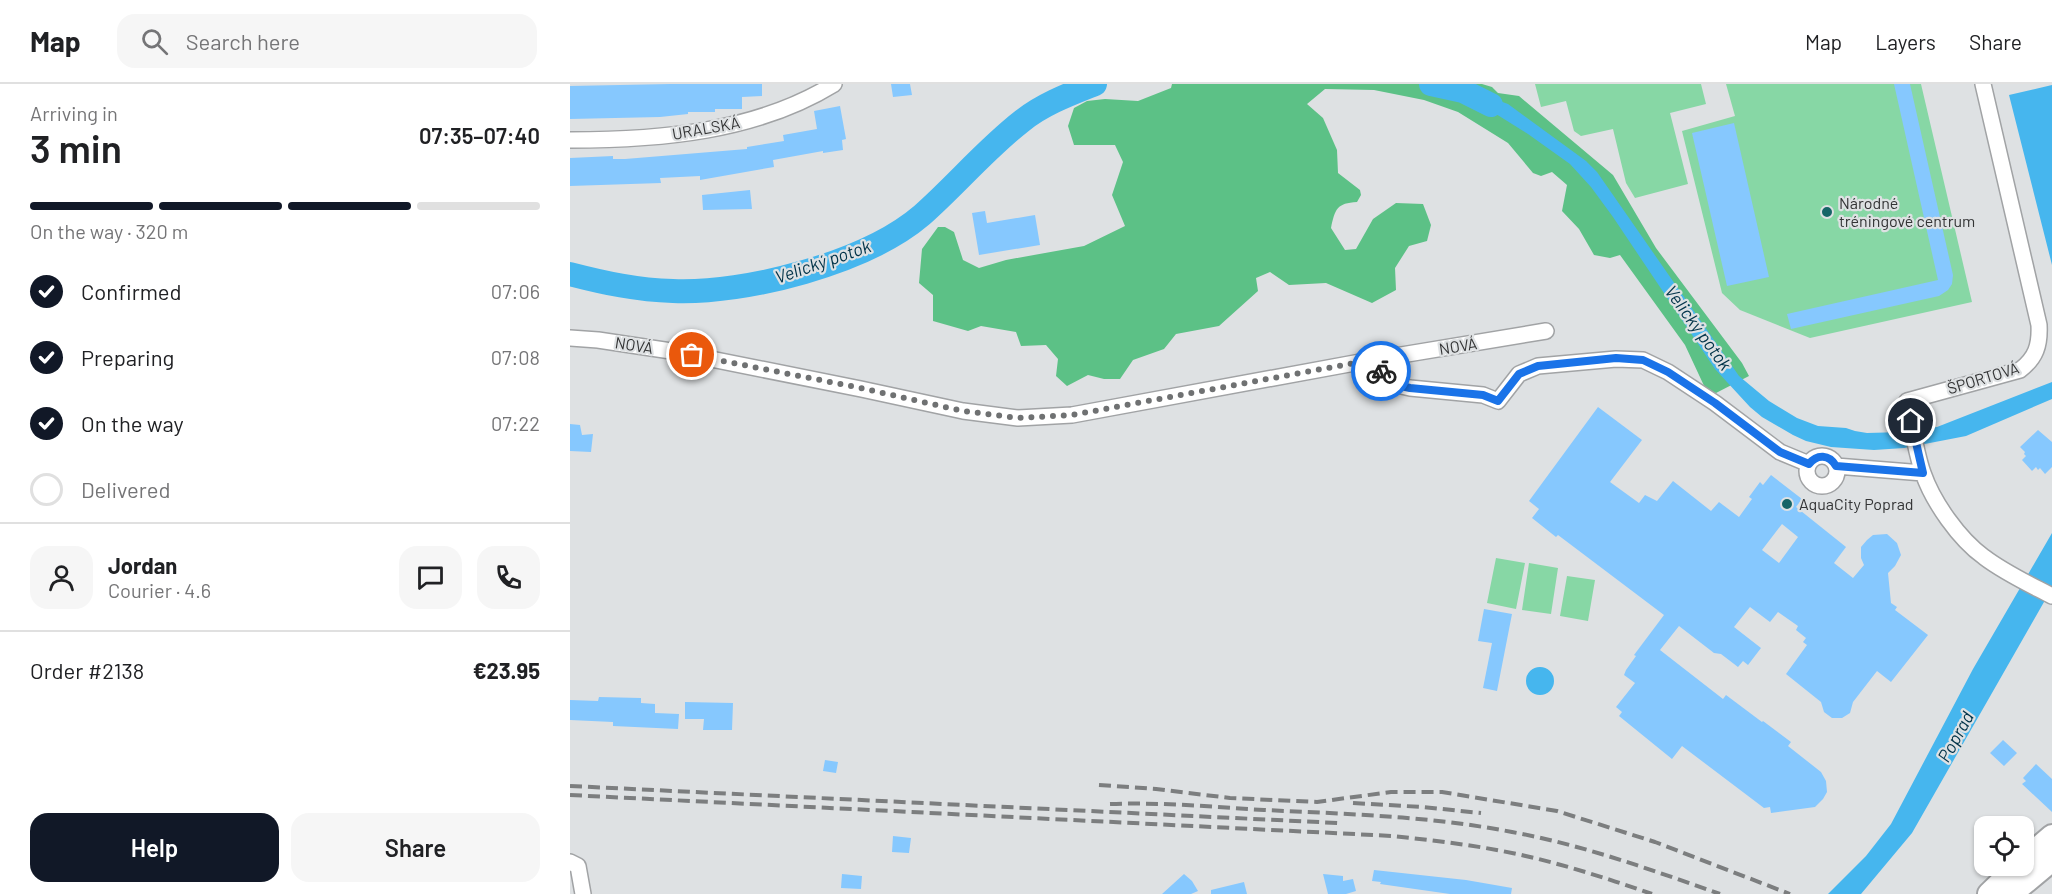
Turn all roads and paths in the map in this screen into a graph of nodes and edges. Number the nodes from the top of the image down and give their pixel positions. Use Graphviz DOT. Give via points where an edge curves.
graph roads {
  1 [pos="834,84"];
  2 [pos="1983,84"];
  3 [pos="570,140"];
  4 [pos="1546,331"];
  5 [pos="570,338"];
  6 [pos="1371,360"];
  7 [pos="1809,464"];
  8 [pos="1836,466"];
  9 [pos="1923,473"];
  10 [pos="2052,596"];
  11 [pos="2052,836"];
  12 [pos="2034,851"];
  13 [pos="2052,860"];
  14 [pos="570,862"];
  15 [pos="2008,876"];
  16 [pos="583,894"];
  17 [pos="1989,894"];
  18 [pos="2011,894"];
  1 -- 3 [label="street, URALSKÁ" via="810,99 725,127"];
  2 -- 9 [label="street, ŠPORTOVÁ" via="2039,325 2038,346 2020,370 1907,401"];
  4 -- 6 [label="street, NOVÁ"];
  5 -- 6 [label="street, NOVÁ" via="671,351 963,411 1018,418 1072,415"];
  6 -- 7 [label="street" via="1393,384 1483,395 1498,401 1519,374 1538,366 1616,358 1643,360 1715,403 1780,452"];
  7 -- 8 [label="street" via="1825,456"];
  7 -- 8 [label="street" via="1809,478 1820,485 1834,480"];
  8 -- 9 [label="street"];
  9 -- 10 [label="street, ŠPORTOVÁ" via="1960,535 1983,557"];
  11 -- 12 [label="main road"];
  13 -- 18 [label="main road"];
  14 -- 16 [label="street" via="578,866"];
  15 -- 17 [label="main road"];
}
